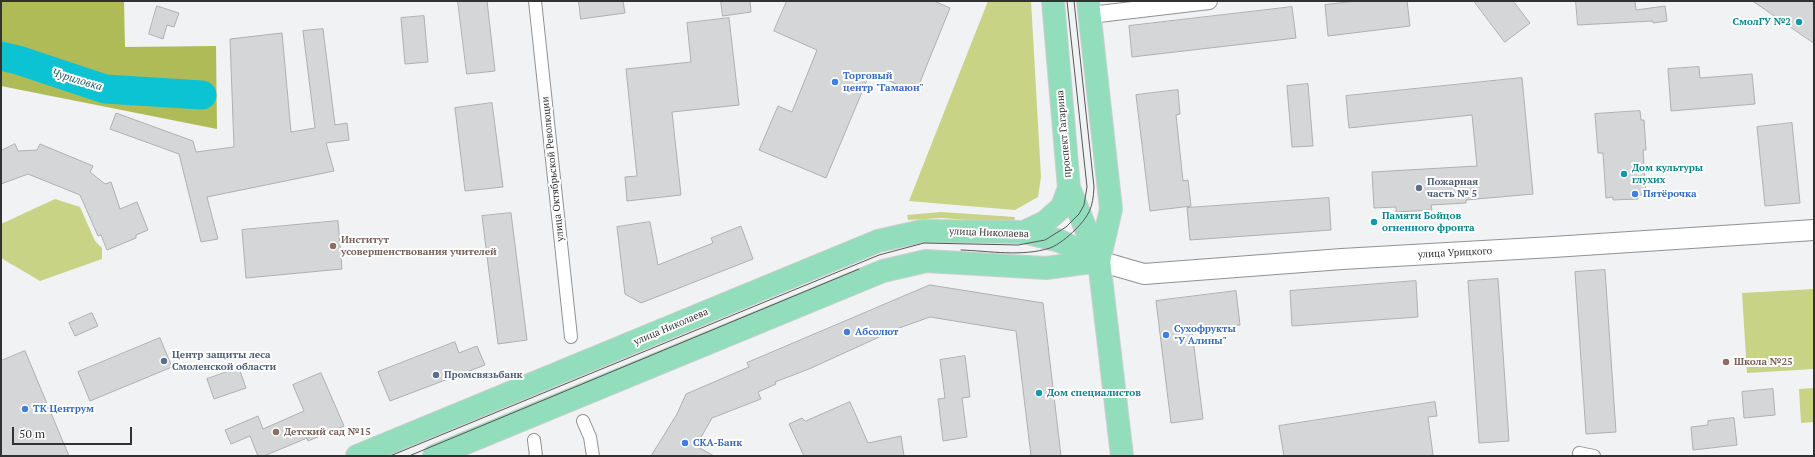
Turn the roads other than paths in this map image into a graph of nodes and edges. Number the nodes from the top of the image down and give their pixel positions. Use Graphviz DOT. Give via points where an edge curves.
graph roads {
  1 [pos="534,1"];
  2 [pos="1053,1"];
  3 [pos="1209,1"];
  4 [pos="1089,8"];
  5 [pos="1069,188"];
  6 [pos="1814,230"];
  7 [pos="1024,232"];
  8 [pos="1099,261"];
  9 [pos="571,337"];
  10 [pos="583,421"];
  11 [pos="534,440"];
  12 [pos="1579,453"];
  13 [pos="358,456"];
  14 [pos="434,456"];
  15 [pos="536,456"];
  16 [pos="593,456"];
  17 [pos="1122,456"];
  18 [pos="1594,456"];
  1 -- 9 [label="street, улица Октябрьской Революции"];
  2 -- 5 [label="main road, проспект Гагарина"];
  3 -- 4 [label="street"];
  4 -- 8 [label="main road, проспект Гагарина" via="1111,208"];
  5 -- 7 [label="main road" via="1062,207 1045,222"];
  5 -- 8 [label="main road, проспект Гагарина"];
  6 -- 8 [label="street, улица Урицкого" via="1342,258 1144,274"];
  7 -- 8 [label="main road, улица Николаева" via="1060,241"];
  7 -- 13 [label="main road, улица Николаева" via="922,231 878,241"];
  8 -- 14 [label="main road" via="1046,268 926,261 883,271"];
  8 -- 17 [label="main road, проспект Гагарина"];
  10 -- 16 [label="street" via="590,437"];
  11 -- 15 [label="street"];
  12 -- 18 [label="street"];
}
